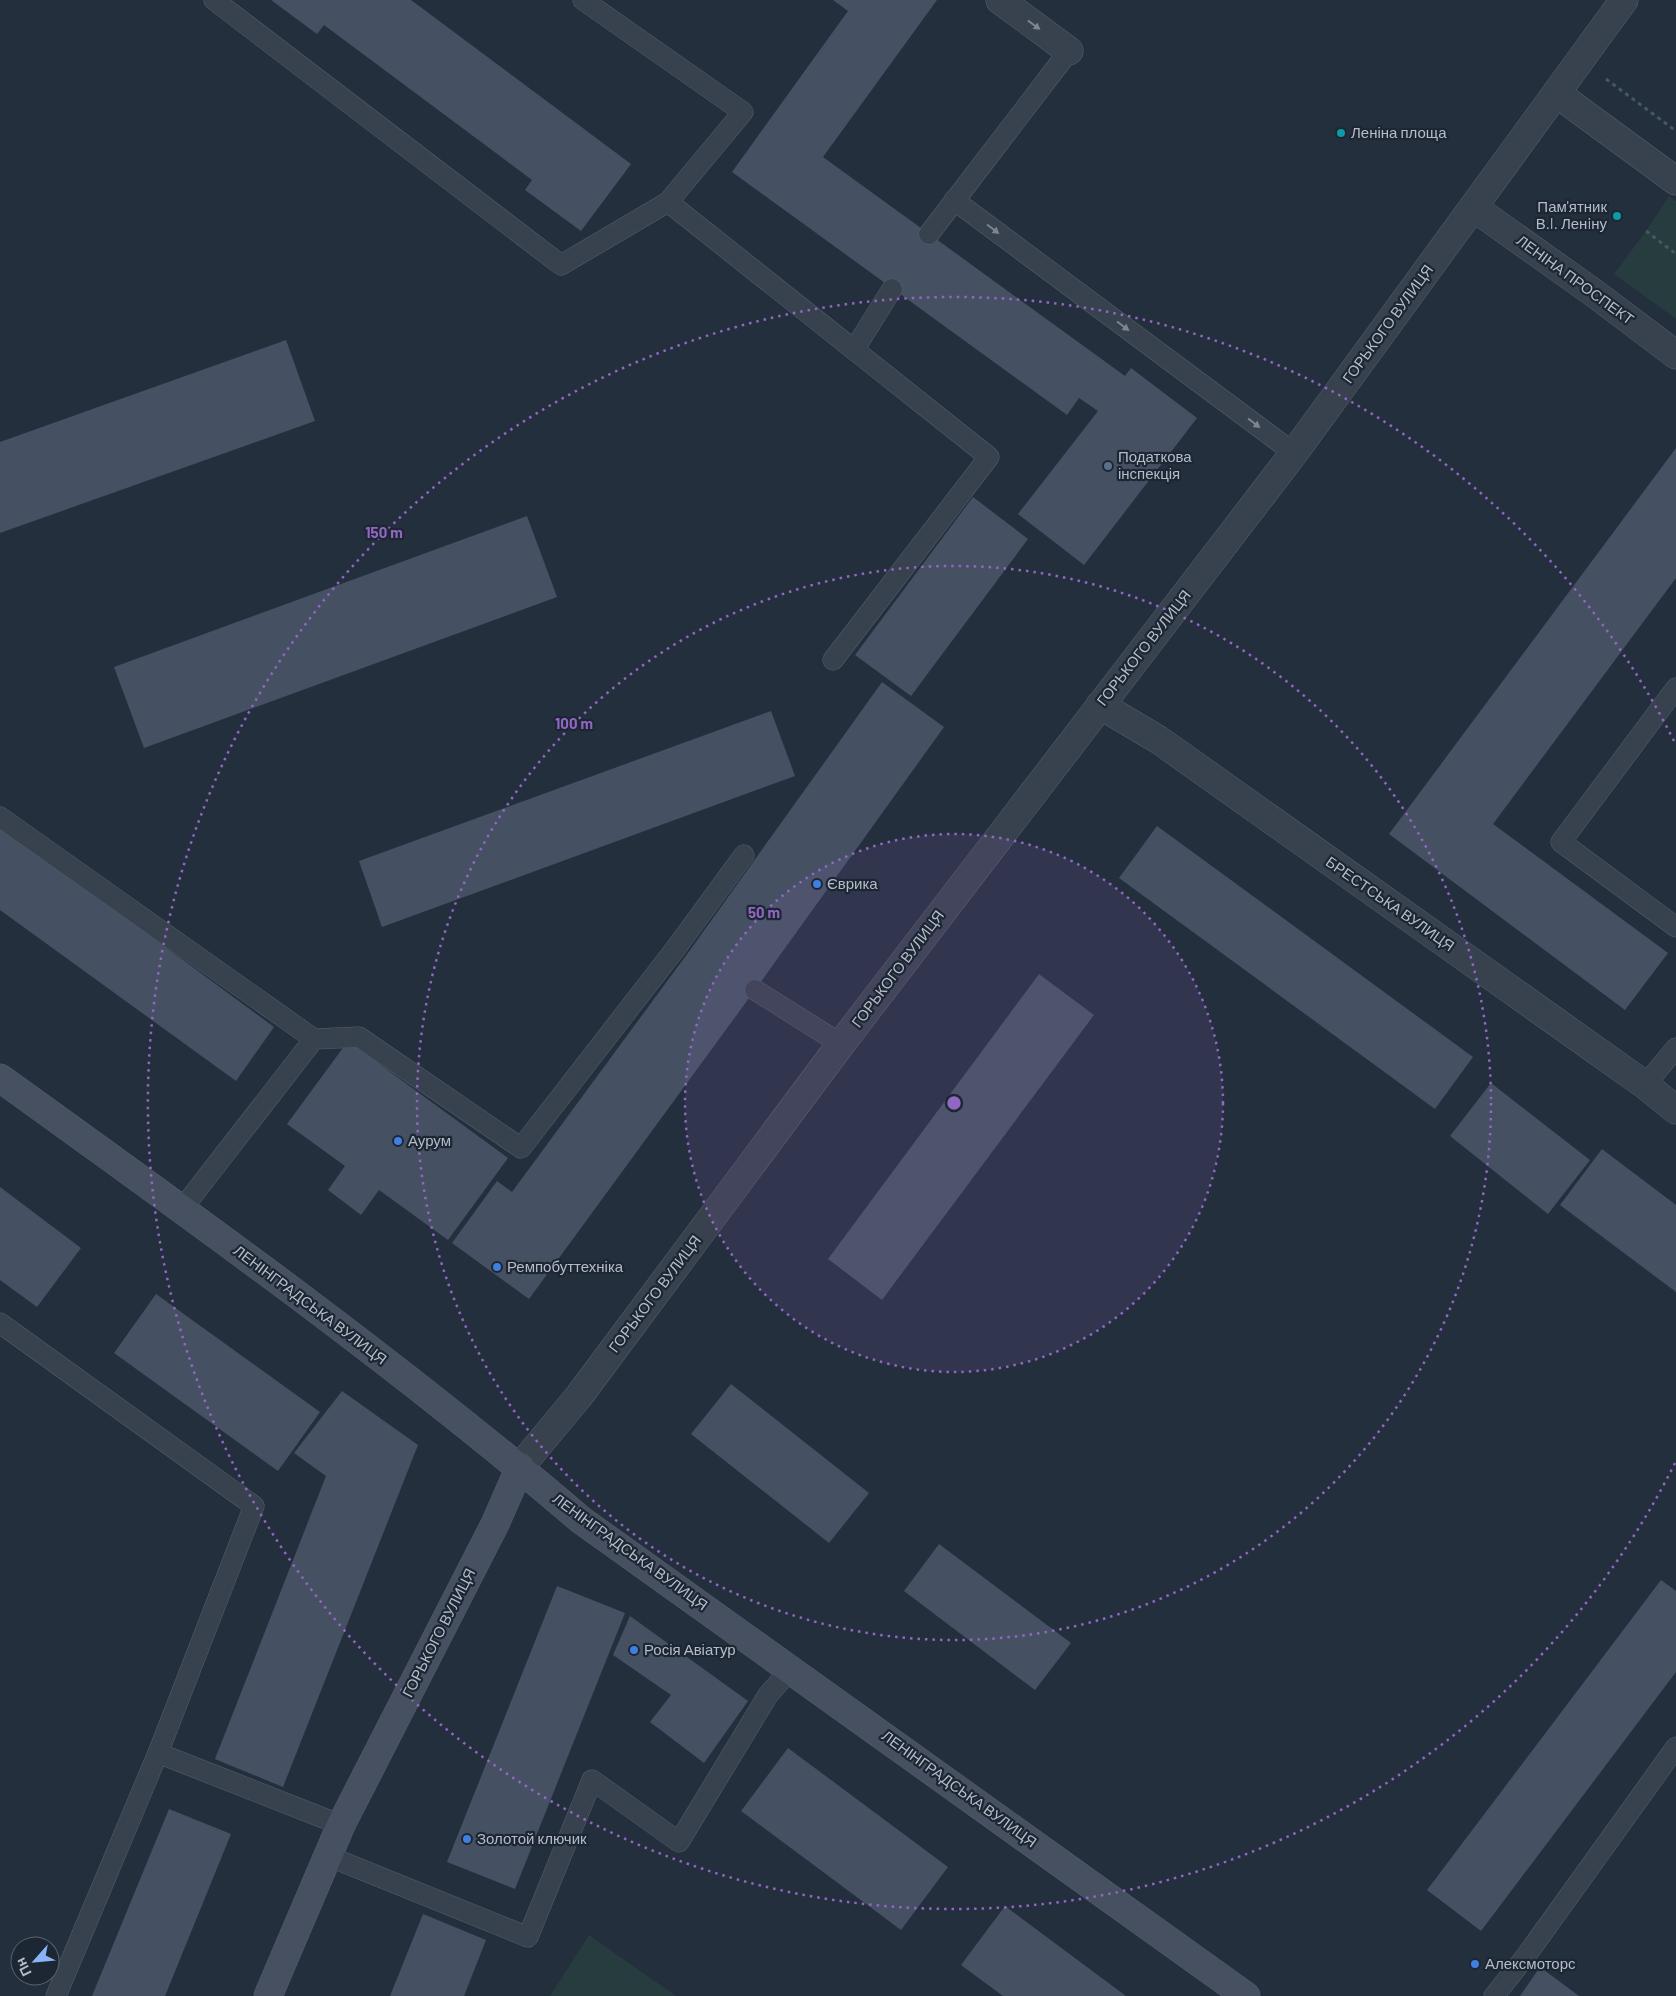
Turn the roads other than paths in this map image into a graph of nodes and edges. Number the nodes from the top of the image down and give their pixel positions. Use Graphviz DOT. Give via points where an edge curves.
graph roads {
  1 [pos="214,0"];
  2 [pos="583,0"];
  3 [pos="1000,0"];
  4 [pos="1624,0"];
  5 [pos="1069,50"];
  6 [pos="1556,93"];
  7 [pos="1676,180"];
  8 [pos="954,200"];
  9 [pos="668,202"];
  10 [pos="1473,207"];
  11 [pos="929,234"];
  12 [pos="892,289"];
  13 [pos="854,350"];
  14 [pos="1676,355"];
  15 [pos="1294,453"];
  16 [pos="833,660"];
  17 [pos="1676,688"];
  18 [pos="1100,705"];
  19 [pos="0,817"];
  20 [pos="744,855"];
  21 [pos="1676,927"];
  22 [pos="755,990"];
  23 [pos="314,1039"];
  24 [pos="841,1044"];
  25 [pos="1676,1048"];
  26 [pos="0,1078"];
  27 [pos="1645,1085"];
  28 [pos="1676,1110"];
  29 [pos="182,1209"];
  30 [pos="0,1323"];
  31 [pos="520,1467"];
  32 [pos="791,1669"];
  33 [pos="1676,1747"];
  34 [pos="158,1753"];
  35 [pos="341,1825"];
  36 [pos="328,1856"];
  37 [pos="56,1996"];
  38 [pos="268,1996"];
  39 [pos="1246,1996"];
  40 [pos="1494,1996"];
  1 -- 9 [label="lane" via="561,265"];
  2 -- 9 [label="lane" via="743,112"];
  3 -- 5 [label="street, one-way"];
  4 -- 6 [label="street, ГОРЬКОГО ВУЛИЦЯ"];
  5 -- 8 [label="lane"];
  6 -- 7 [label="street"];
  6 -- 10 [label="street, ГОРЬКОГО ВУЛИЦЯ"];
  8 -- 11 [label="lane"];
  8 -- 15 [label="lane, one-way"];
  9 -- 13 [label="lane"];
  10 -- 14 [label="street, ЛЕНІНА ПРОСПЕКТ"];
  10 -- 15 [label="street, ГОРЬКОГО ВУЛИЦЯ"];
  12 -- 13 [label="lane"];
  13 -- 16 [label="lane" via="989,457"];
  15 -- 18 [label="street, ГОРЬКОГО ВУЛИЦЯ"];
  17 -- 21 [label="lane" via="1561,842"];
  18 -- 24 [label="street, ГОРЬКОГО ВУЛИЦЯ"];
  18 -- 27 [label="street, БРЕСТСЬКА ВУЛИЦЯ" via="1159,740"];
  19 -- 23 [label="lane"];
  20 -- 23 [label="lane" via="684,947 521,1148 359,1037"];
  22 -- 24 [label="lane"];
  23 -- 29 [label="lane"];
  24 -- 31 [label="street, ГОРЬКОГО ВУЛИЦЯ" via="579,1396"];
  25 -- 27 [label="lane"];
  26 -- 29 [label="street, ЛЕНІНГРАДСЬКА ВУЛИЦЯ"];
  27 -- 28 [label="street, БРЕСТСЬКА ВУЛИЦЯ"];
  29 -- 31 [label="street, ЛЕНІНГРАДСЬКА ВУЛИЦЯ"];
  30 -- 34 [label="lane" via="254,1506"];
  31 -- 32 [label="street, ЛЕНІНГРАДСЬКА ВУЛИЦЯ" via="581,1520"];
  31 -- 35 [label="street, ГОРЬКОГО ВУЛИЦЯ" via="495,1524"];
  32 -- 36 [label="lane" via="768,1695 679,1842 592,1780 528,1936"];
  32 -- 39 [label="street, ЛЕНІНГРАДСЬКА ВУЛИЦЯ"];
  33 -- 40 [label="lane"];
  34 -- 35 [label="lane"];
  34 -- 37 [label="lane"];
  35 -- 36 [label="street, ГОРЬКОГО ВУЛИЦЯ"];
  36 -- 38 [label="street, ГОРЬКОГО ВУЛИЦЯ"];
}
